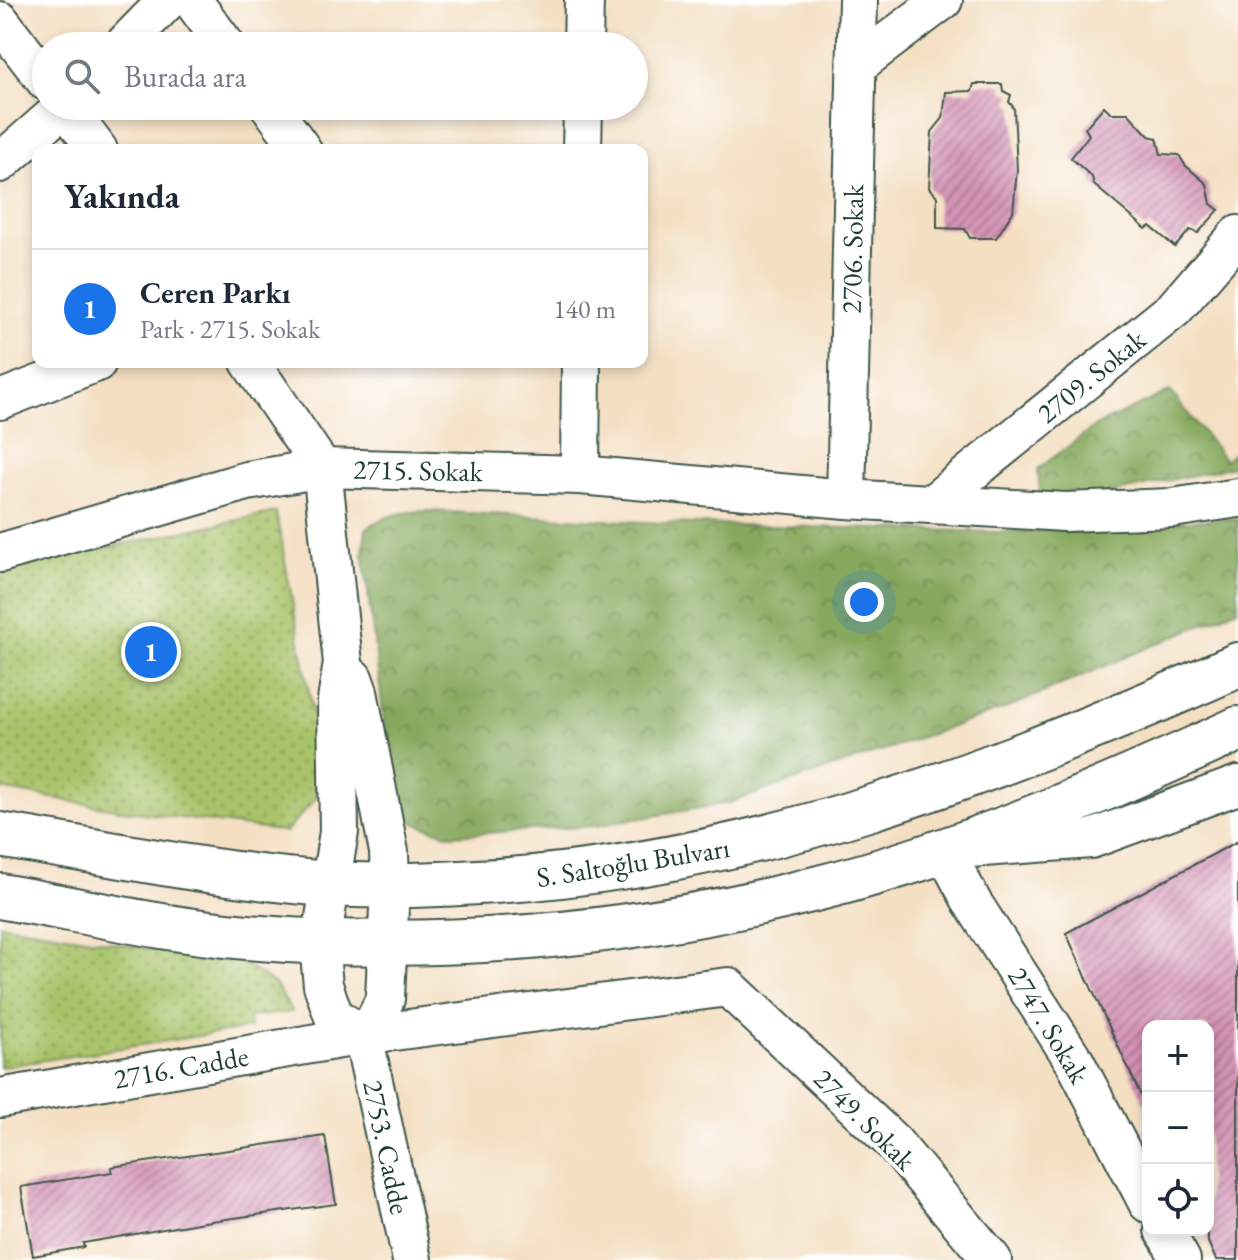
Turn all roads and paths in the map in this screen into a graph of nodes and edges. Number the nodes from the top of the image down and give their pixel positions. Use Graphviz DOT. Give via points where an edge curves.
graph roads {
  1 [pos="168,0"];
  2 [pos="192,0"];
  3 [pos="584,0"];
  4 [pos="858,0"];
  5 [pos="943,0"];
  6 [pos="0,21"];
  7 [pos="137,32"];
  8 [pos="216,32"];
  9 [pos="583,32"];
  10 [pos="32,63"];
  11 [pos="857,65"];
  12 [pos="49,120"];
  13 [pos="76,120"];
  14 [pos="280,120"];
  15 [pos="583,120"];
  16 [pos="94,144"];
  17 [pos="298,144"];
  18 [pos="582,144"];
  19 [pos="0,163"];
  20 [pos="1238,235"];
  21 [pos="82,368"];
  22 [pos="254,368"];
  23 [pos="581,368"];
  24 [pos="0,400"];
  25 [pos="322,468"];
  26 [pos="580,475"];
  27 [pos="1238,498"];
  28 [pos="846,499"];
  29 [pos="932,504"];
  30 [pos="0,553"];
  31 [pos="343,663"];
  32 [pos="1238,665"];
  33 [pos="1238,729"];
  34 [pos="1238,785"];
  35 [pos="0,835"];
  36 [pos="944,850"];
  37 [pos="331,884"];
  38 [pos="390,885"];
  39 [pos="0,896"];
  40 [pos="321,942"];
  41 [pos="385,944"];
  42 [pos="728,987"];
  43 [pos="363,1035"];
  44 [pos="0,1098"];
  45 [pos="1142,1191"];
  46 [pos="1167,1236"];
  47 [pos="412,1260"];
  48 [pos="992,1260"];
  49 [pos="1181,1260"];
  1 -- 7 [label="street"];
  2 -- 8 [label="street"];
  3 -- 9 [label="street"];
  4 -- 11 [label="street, 2706. Sokak"];
  5 -- 11 [label="street"];
  6 -- 10 [label="street"];
  11 -- 28 [label="street, 2706. Sokak"];
  12 -- 19 [label="street"];
  13 -- 16 [label="street"];
  14 -- 17 [label="street"];
  15 -- 18 [label="street"];
  20 -- 29 [label="street, 2709. Sokak" via="1174,309"];
  21 -- 24 [label="street"];
  22 -- 25 [label="street"];
  23 -- 26 [label="street"];
  25 -- 26 [label="street, 2715. Sokak"];
  25 -- 30 [label="street, 2715. Sokak" via="247,481"];
  25 -- 31 [label="street"];
  26 -- 28 [label="street, 2715. Sokak"];
  27 -- 29 [label="street, 2715. Sokak" via="1172,508 1065,512"];
  28 -- 29 [label="street, 2715. Sokak"];
  31 -- 37 [label="street" via="337,701 339,832"];
  31 -- 38 [label="street" via="358,692 389,852"];
  32 -- 38 [label="main road, S. Saltoğlu Bulvarı" via="907,798 768,839 596,872"];
  33 -- 36 [label="main road, S. Saltoğlu Bulvarı"];
  34 -- 36 [label="street" via="1091,839"];
  35 -- 37 [label="main road, S. Saltoğlu Bulvarı"];
  36 -- 41 [label="main road, S. Saltoğlu Bulvarı" via="820,888 703,913 515,938"];
  36 -- 45 [label="street, 2747. Sokak" via="1075,1062"];
  37 -- 38 [label="main road, S. Saltoğlu Bulvarı"];
  37 -- 40 [label="street"];
  38 -- 41 [label="street"];
  39 -- 40 [label="main road, S. Saltoğlu Bulvarı" via="243,937"];
  40 -- 41 [label="main road, S. Saltoğlu Bulvarı"];
  40 -- 43 [label="street" via="323,985 334,1017"];
  41 -- 43 [label="street" via="383,1009"];
  42 -- 43 [label="street, 2716. Cadde"];
  42 -- 48 [label="street, 2749. Sokak" via="893,1142"];
  43 -- 44 [label="street, 2716. Cadde"];
  43 -- 47 [label="street, 2753. Cadde"];
  46 -- 49 [label="street"];
}
